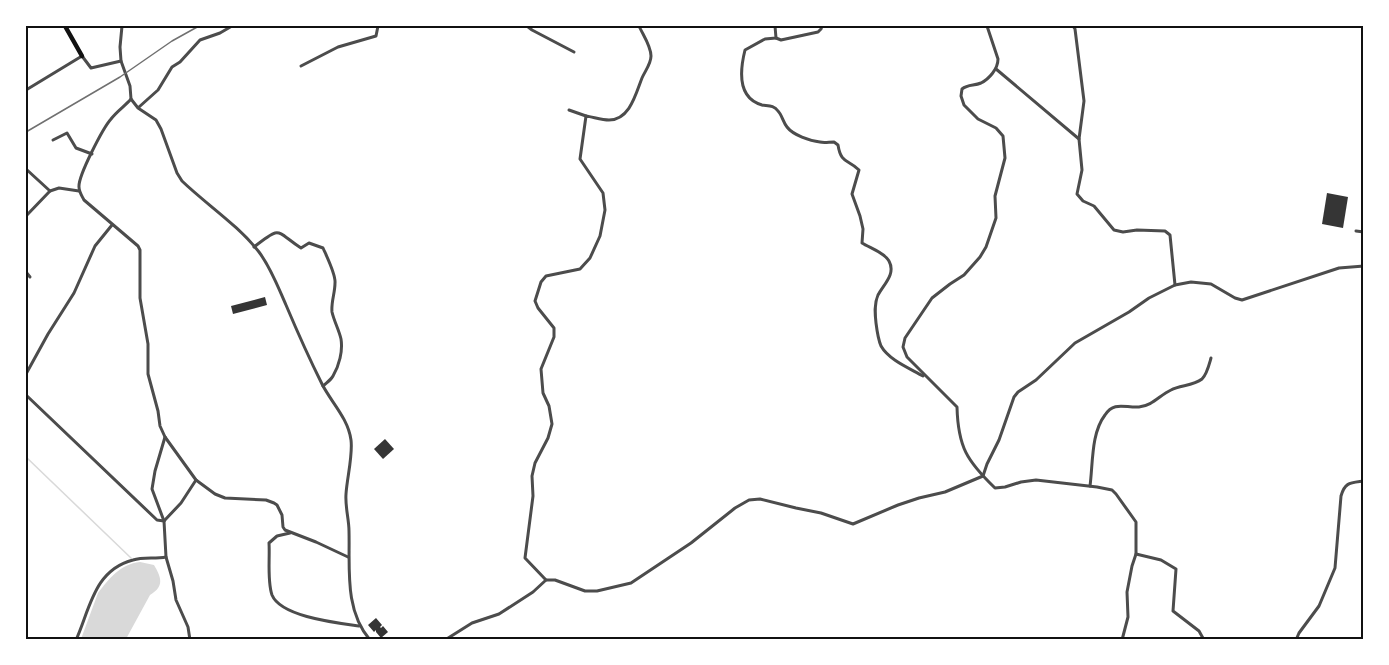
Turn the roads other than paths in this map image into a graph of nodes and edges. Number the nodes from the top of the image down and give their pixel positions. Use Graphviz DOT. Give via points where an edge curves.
graph roads {
  1 [pos="65,26"];
  2 [pos="122,26"];
  3 [pos="232,26"];
  4 [pos="378,26"];
  5 [pos="527,26"];
  6 [pos="639,26"];
  7 [pos="775,26"];
  8 [pos="822,26"];
  9 [pos="987,26"];
  10 [pos="1073,26"];
  11 [pos="776,38"];
  12 [pos="574,52"];
  13 [pos="82,56"];
  14 [pos="121,61"];
  15 [pos="301,66"];
  16 [pos="996,69"];
  17 [pos="26,90"];
  18 [pos="131,99"];
  19 [pos="138,108"];
  20 [pos="569,110"];
  21 [pos="586,116"];
  22 [pos="1079,139"];
  23 [pos="53,140"];
  24 [pos="92,154"];
  25 [pos="26,169"];
  26 [pos="50,190"];
  27 [pos="79,191"];
  28 [pos="26,216"];
  29 [pos="112,225"];
  30 [pos="1356,231"];
  31 [pos="1364,232"];
  32 [pos="254,247"];
  33 [pos="1364,266"];
  34 [pos="26,272"];
  35 [pos="30,277"];
  36 [pos="1175,285"];
  37 [pos="1211,358"];
  38 [pos="26,374"];
  39 [pos="927,378"];
  40 [pos="323,386"];
  41 [pos="26,395"];
  42 [pos="165,437"];
  43 [pos="983,476"];
  44 [pos="196,480"];
  45 [pos="1364,481"];
  46 [pos="1090,486"];
  47 [pos="164,521"];
  48 [pos="290,533"];
  49 [pos="1136,554"];
  50 [pos="166,557"];
  51 [pos="348,557"];
  52 [pos="546,579"];
  53 [pos="359,626"];
  54 [pos="76,639"];
  55 [pos="190,639"];
  56 [pos="370,639"];
  57 [pos="445,639"];
  58 [pos="1122,639"];
  59 [pos="1204,639"];
  60 [pos="1296,639"];
  1 -- 13 [label="main road"];
  2 -- 14 [label="street"];
  3 -- 19 [label="street" via="200,40"];
  4 -- 15 [label="street" via="376,36 338,47"];
  5 -- 12 [label="street"];
  6 -- 21 [label="street" via="652,59 627,110 609,120"];
  7 -- 11 [label="street"];
  8 -- 11 [label="street" via="818,32"];
  9 -- 16 [label="street" via="998,59"];
  10 -- 22 [label="street" via="1084,100"];
  11 -- 39 [label="street" via="765,39 745,50 741,65 744,91 757,103 778,109 791,132 822,143 834,142 839,154 859,170 852,194 863,229 862,243 888,258 891,265 890,277 877,297 878,338 891,356"];
  13 -- 14 [label="street" via="91,68"];
  13 -- 17 [label="street"];
  14 -- 18 [label="street"];
  16 -- 22 [label="street"];
  16 -- 39 [label="street" via="981,83 962,89 961,96 978,119 1003,136 1005,158 995,196 996,218 980,257 964,275 932,298 905,338 907,357"];
  18 -- 19 [label="street"];
  18 -- 24 [label="street" via="109,121"];
  19 -- 32 [label="street" via="156,120 182,181"];
  20 -- 21 [label="street"];
  21 -- 52 [label="street" via="580,159 603,193 605,210 600,236 580,269 546,276 535,301 554,328 541,369 552,424 532,476 525,558"];
  22 -- 36 [label="street" via="1082,170 1077,194 1094,206 1114,230 1165,231 1170,235"];
  23 -- 24 [label="street" via="67,133 76,148"];
  24 -- 27 [label="street" via="80,179"];
  25 -- 26 [label="street"];
  26 -- 27 [label="street"];
  26 -- 28 [label="street"];
  27 -- 29 [label="street"];
  29 -- 38 [label="street" via="95,246 74,294"];
  29 -- 42 [label="street" via="140,250 140,298 148,344 148,374"];
  30 -- 31 [label="street"];
  32 -- 40 [label="street" via="272,275"];
  32 -- 40 [label="street" via="277,232 301,248 309,243 323,248 336,281 332,310 341,349 333,377"];
  33 -- 36 [label="street" via="1339,268 1242,300 1211,284"];
  34 -- 35 [label="street"];
  36 -- 43 [label="street" via="1075,343 1018,392"];
  37 -- 46 [label="street" via="1200,381 1171,389 1139,407 1119,405 1108,410 1095,434"];
  39 -- 43 [label="street" via="957,407 961,443"];
  40 -- 51 [label="street" via="351,440 345,496 350,529"];
  41 -- 47 [label="street" via="157,520"];
  42 -- 44 [label="street"];
  42 -- 47 [label="street" via="152,489"];
  43 -- 46 [label="street" via="998,489 1030,480"];
  43 -- 52 [label="street" via="853,524 821,513 749,500 631,584 585,591"];
  44 -- 47 [label="street"];
  44 -- 48 [label="street" via="218,496 274,502 282,515 283,527"];
  45 -- 60 [label="street" via="1343,488 1335,568 1319,606"];
  46 -- 49 [label="street" via="1112,490 1131,513 1136,522"];
  47 -- 50 [label="street"];
  48 -- 51 [label="street"];
  48 -- 53 [label="street" via="269,543 273,598 285,609"];
  49 -- 58 [label="street"];
  49 -- 59 [label="street" via="1161,560 1176,569 1173,610"];
  50 -- 54 [label="street" via="136,559 113,570 96,588"];
  50 -- 55 [label="street"];
  51 -- 53 [label="street" via="350,589"];
  52 -- 57 [label="street" via="499,614 472,623"];
  53 -- 56 [label="street"];
}
